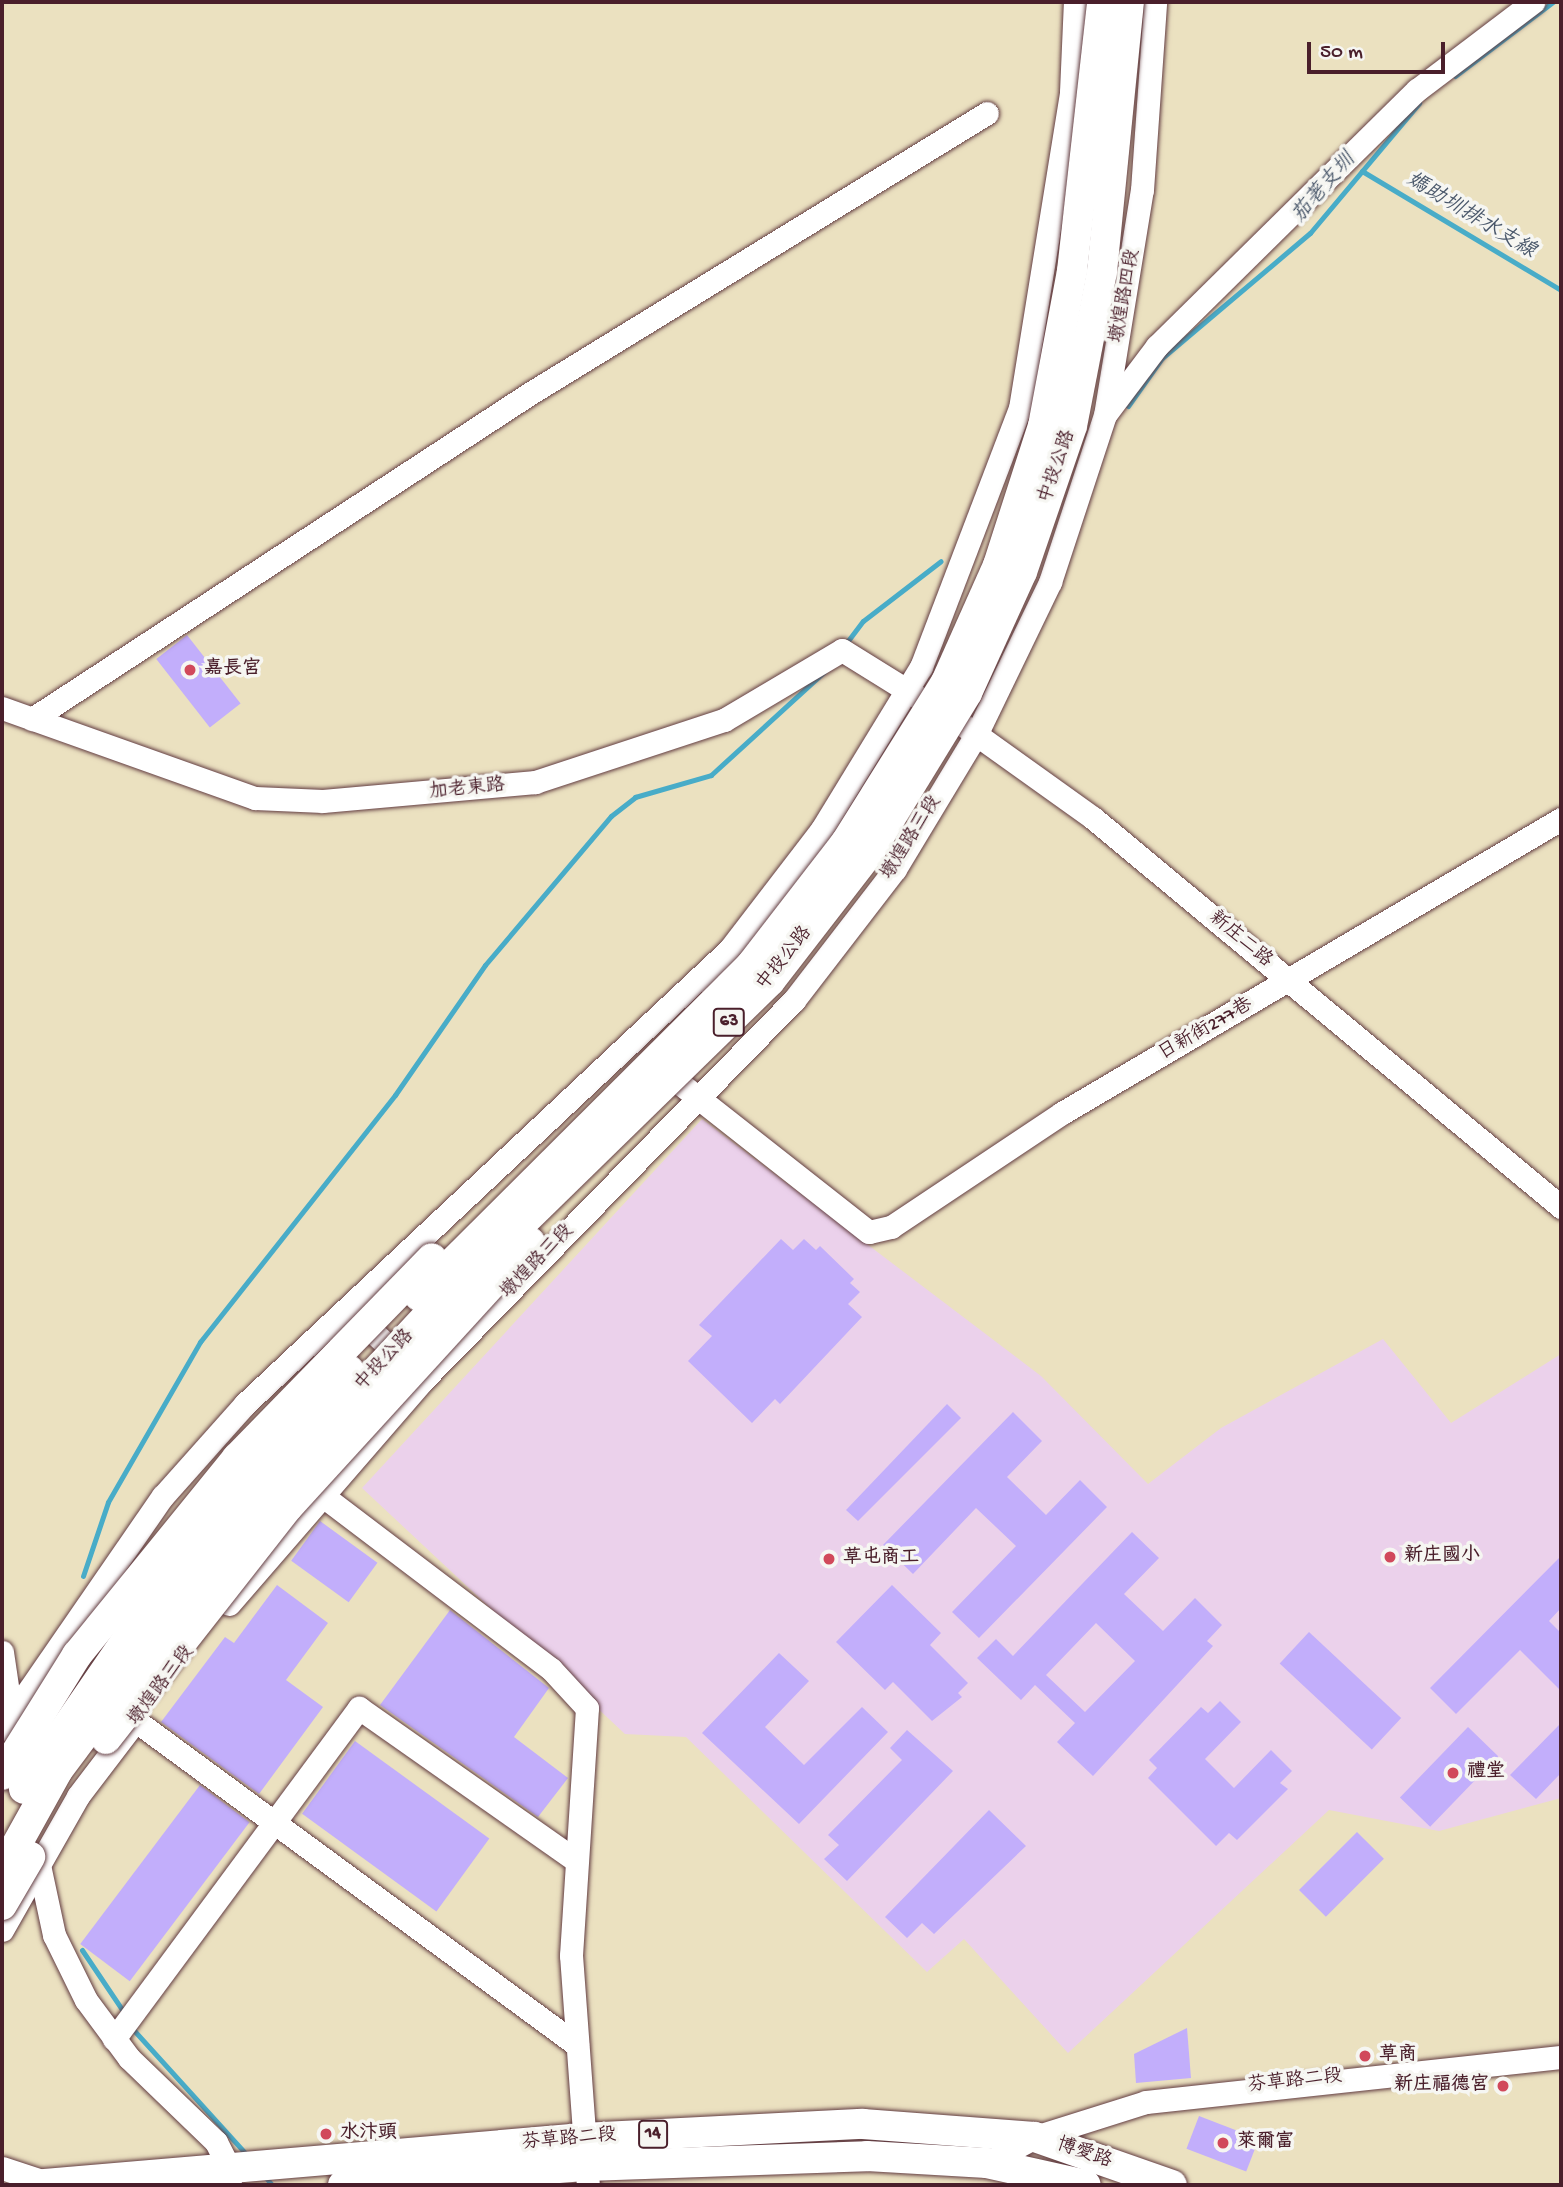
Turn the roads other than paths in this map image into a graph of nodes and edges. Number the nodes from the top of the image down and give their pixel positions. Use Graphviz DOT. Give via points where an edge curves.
graph roads {
  1 [pos="1075,2"];
  2 [pos="1102,2"];
  3 [pos="1129,2"];
  4 [pos="1155,2"];
  5 [pos="1533,2"];
  6 [pos="987,113"];
  7 [pos="1105,415"];
  8 [pos="972,536"];
  9 [pos="1050,582"];
  10 [pos="906,691"];
  11 [pos="2,708"];
  12 [pos="32,719"];
  13 [pos="977,733"];
  14 [pos="1561,819"];
  15 [pos="1289,981"];
  16 [pos="634,1044"];
  17 [pos="695,1100"];
  18 [pos="588,1142"];
  19 [pos="1561,1206"];
  20 [pos="345,1306"];
  21 [pos="423,1380"];
  22 [pos="323,1496"];
  23 [pos="2,1652"];
  24 [pos="6,1721"];
  25 [pos="136,1721"];
  26 [pos="2,1775"];
  27 [pos="275,1824"];
  28 [pos="2,1829"];
  29 [pos="575,1860"];
  30 [pos="39,1864"];
  31 [pos="2,1871"];
  32 [pos="2,1905"];
  33 [pos="2,1930"];
  34 [pos="114,2039"];
  35 [pos="577,2045"];
  36 [pos="1561,2057"];
  37 [pos="1035,2137"];
  38 [pos="586,2163"];
  39 [pos="987,2163"];
  40 [pos="2,2168"];
  41 [pos="244,2170"];
  42 [pos="41,2184"];
  43 [pos="343,2185"];
  44 [pos="1086,2185"];
  45 [pos="1172,2185"];
  1 -- 8 [label="street" via="1063,151 1020,408"];
  2 -- 18 [label="main road, 中投公路 / 63, bridge" via="1072,271 1043,426 998,565 946,682 846,842 751,965"];
  3 -- 18 [label="main road, 中投公路 / 63, bridge" via="1102,272 1072,426 1022,572 973,681 869,853 770,981"];
  4 -- 7 [label="street, 墩煌路四段" via="1142,190"];
  5 -- 7 [label="street" via="1417,90 1157,346"];
  6 -- 12 [label="street" via="528,394"];
  7 -- 8 [label="street" via="1077,451"];
  7 -- 9 [label="street, 墩煌路四段"];
  8 -- 10 [label="street"];
  9 -- 13 [label="street, 墩煌路三段"];
  10 -- 12 [label="street, 加老東路" via="842,650 724,720 535,782 323,801 255,798"];
  10 -- 13 [label="street, 新庄二路"];
  10 -- 16 [label="street" via="822,829 730,949"];
  11 -- 12 [label="street, 加老東路"];
  13 -- 15 [label="street, 新庄二路" via="1093,818"];
  13 -- 17 [label="street, 墩煌路三段" via="895,869 803,989"];
  14 -- 15 [label="street, 日新街277巷"];
  15 -- 17 [label="street, 日新街277巷" via="1062,1113 891,1227 869,1232"];
  15 -- 19 [label="street, 新庄二路"];
  16 -- 17 [label="street"];
  16 -- 20 [label="street"];
  17 -- 21 [label="street, 墩煌路三段"];
  18 -- 26 [label="main road, bridge" via="400,1286 237,1458 77,1655"];
  18 -- 28 [label="main road, 中投公路 / 63, bridge" via="258,1467 41,1758"];
  18 -- 31 [label="main road, 中投公路 / 63, bridge" via="274,1481 58,1770"];
  18 -- 32 [label="main road, bridge" via="530,1242 288,1507 75,1779"];
  20 -- 21 [label="street"];
  20 -- 24 [label="street" via="163,1496"];
  21 -- 22 [label="street, 墩煌路三段"];
  22 -- 25 [label="street, 墩煌路三段"];
  22 -- 29 [label="street" via="551,1669 587,1708"];
  23 -- 24 [label="street"];
  25 -- 27 [label="street"];
  25 -- 30 [label="street, 墩煌路三段" via="78,1796"];
  27 -- 29 [label="street" via="359,1707"];
  27 -- 34 [label="street"];
  27 -- 35 [label="street"];
  29 -- 35 [label="street" via="571,1955"];
  30 -- 33 [label="street, 墩煌路三段"];
  30 -- 34 [label="street" via="54,1935"];
  34 -- 41 [label="street"];
  35 -- 38 [label="street"];
  36 -- 37 [label="street, 芬草路二段" via="1215,2090 1146,2102"];
  37 -- 38 [label="main road, 芬草路二段 / 14" via="863,2124"];
  37 -- 39 [label="street, 芬草路二段"];
  37 -- 45 [label="main road, 博愛路 / 14"];
  38 -- 39 [label="main road, 芬草路二段 / 14" via="867,2156"];
  38 -- 41 [label="main road, 芬草路二段 / 14"];
  38 -- 43 [label="main road, 芬草路二段 / 14"];
  39 -- 44 [label="main road, 博愛路 / 14"];
  40 -- 42 [label="street"];
  41 -- 42 [label="main road, 14"];
}
